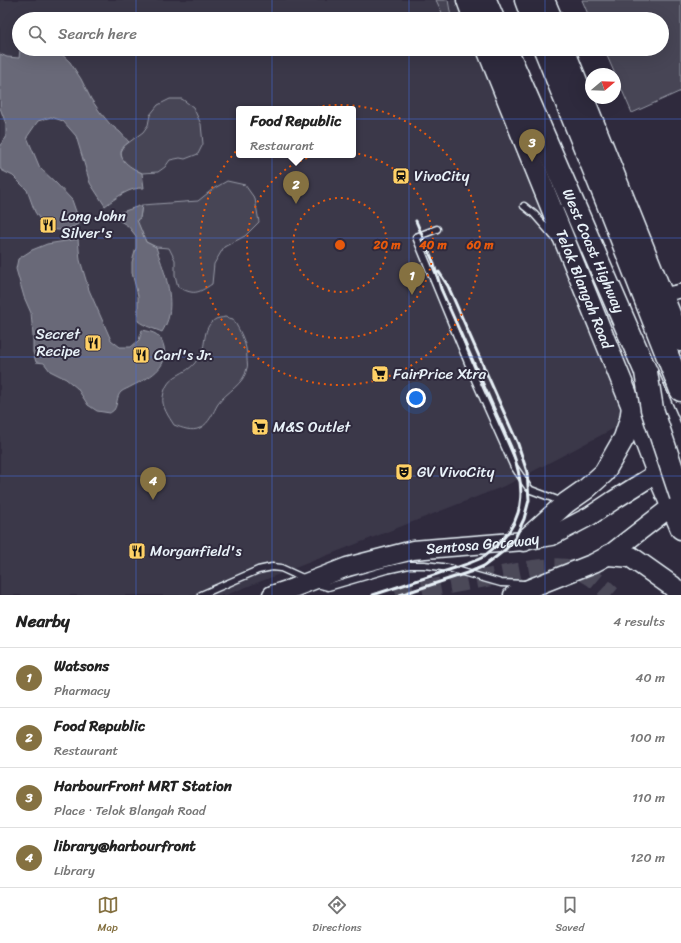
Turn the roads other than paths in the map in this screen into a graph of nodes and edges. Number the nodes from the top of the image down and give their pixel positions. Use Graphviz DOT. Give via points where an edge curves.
graph roads {
  1 [pos="467,0"];
  2 [pos="485,0"];
  3 [pos="526,0"];
  4 [pos="544,0"];
  5 [pos="471,12"];
  6 [pos="490,12"];
  7 [pos="530,12"];
  8 [pos="549,12"];
  9 [pos="490,56"];
  10 [pos="509,56"];
  11 [pos="548,56"];
  12 [pos="567,56"];
  13 [pos="524,206"];
  14 [pos="436,229"];
  15 [pos="571,257"];
  16 [pos="681,291"];
  17 [pos="662,295"];
  18 [pos="681,341"];
  19 [pos="646,372"];
  20 [pos="681,390"];
  21 [pos="632,407"];
  22 [pos="681,453"];
  23 [pos="681,466"];
  24 [pos="658,473"];
  25 [pos="678,500"];
  26 [pos="566,503"];
  27 [pos="681,529"];
  28 [pos="524,541"];
  29 [pos="609,555"];
  30 [pos="309,582"];
  31 [pos="542,584"];
  32 [pos="201,595"];
  33 [pos="272,595"];
  34 [pos="513,595"];
  35 [pos="680,595"];
  1 -- 5 [label="main road"];
  2 -- 6 [label="highway"];
  3 -- 7 [label="highway"];
  4 -- 8 [label="main road"];
  9 -- 15 [label="main road, Telok Blangah Road"];
  10 -- 19 [label="highway, West Coast Highway"];
  11 -- 20 [label="highway, West Coast Highway"];
  12 -- 17 [label="main road"];
  13 -- 15 [label="lane"];
  14 -- 26 [label="lane" via="416,237 513,465 531,490"];
  15 -- 21 [label="main road, Telok Blangah Road"];
  16 -- 17 [label="street"];
  17 -- 18 [label="main road"];
  19 -- 22 [label="highway, West Coast Highway, bridge"];
  19 -- 25 [label="highway, bridge" via="652,409"];
  21 -- 24 [label="main road, Telok Blangah Road"];
  21 -- 26 [label="main road" via="624,438 604,473"];
  23 -- 24 [label="main road, Sentosa Gateway"];
  24 -- 25 [label="main road, Telok Blangah Road"];
  24 -- 28 [label="main road, Sentosa Gateway" via="590,516 552,536"];
  25 -- 27 [label="main road, Telok Blangah Road"];
  25 -- 29 [label="main road"];
  26 -- 28 [label="main road"];
  28 -- 30 [label="main road, Sentosa Gateway" via="413,550 347,567"];
  29 -- 31 [label="main road"];
  29 -- 35 [label="main road" via="631,557 672,586"];
  30 -- 31 [label="lane" via="328,587 386,570 424,565 452,569 501,583"];
  30 -- 32 [label="lane" via="281,568 272,567 258,570"];
  30 -- 33 [label="main road, Sentosa Gateway"];
  31 -- 34 [label="main road"];
}
